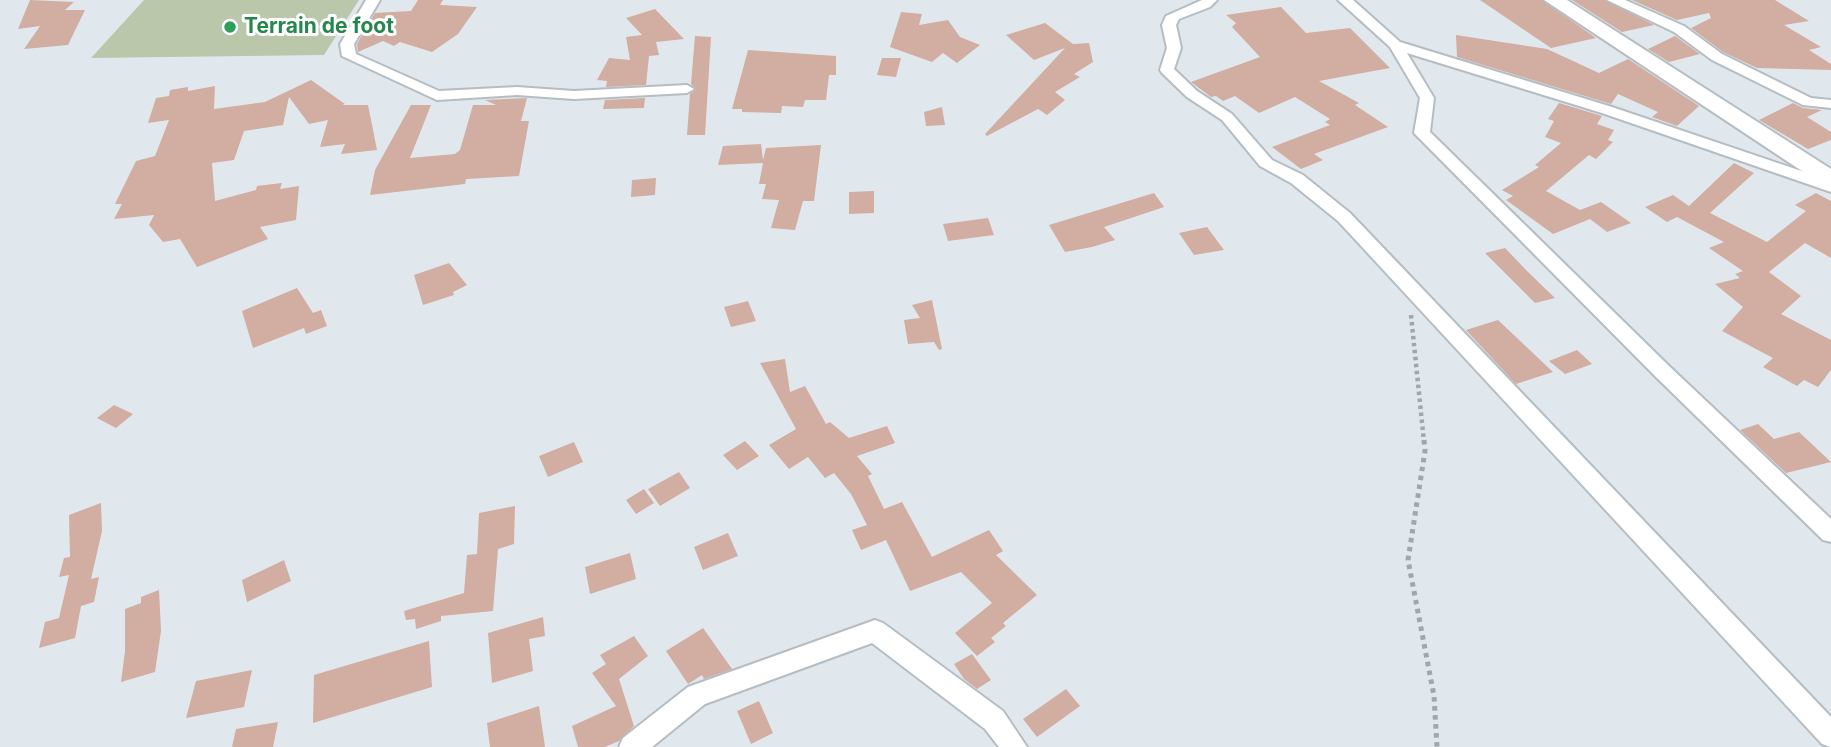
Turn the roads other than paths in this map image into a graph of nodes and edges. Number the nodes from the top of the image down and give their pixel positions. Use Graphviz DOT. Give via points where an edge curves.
graph roads {
  1 [pos="373,0"];
  2 [pos="1210,0"];
  3 [pos="1345,0"];
  4 [pos="1554,0"];
  5 [pos="1614,0"];
  6 [pos="1395,45"];
  7 [pos="687,89"];
  8 [pos="1831,104"];
  9 [pos="1831,180"];
  10 [pos="1831,187"];
  11 [pos="1831,533"];
  12 [pos="1831,735"];
  13 [pos="632,747"];
  14 [pos="1014,747"];
  1 -- 7 [label="street" via="346,44 349,56 437,96"];
  2 -- 12 [label="street" via="1172,16 1169,25 1176,50 1167,70 1227,117 1266,163 1297,179 1344,216"];
  3 -- 6 [label="street"];
  4 -- 9 [label="street"];
  5 -- 8 [label="street" via="1679,29 1717,57 1808,102"];
  6 -- 10 [label="street" via="1607,110"];
  6 -- 11 [label="street" via="1427,98 1422,133"];
  13 -- 14 [label="street" via="697,695 875,631 994,720"];
}
